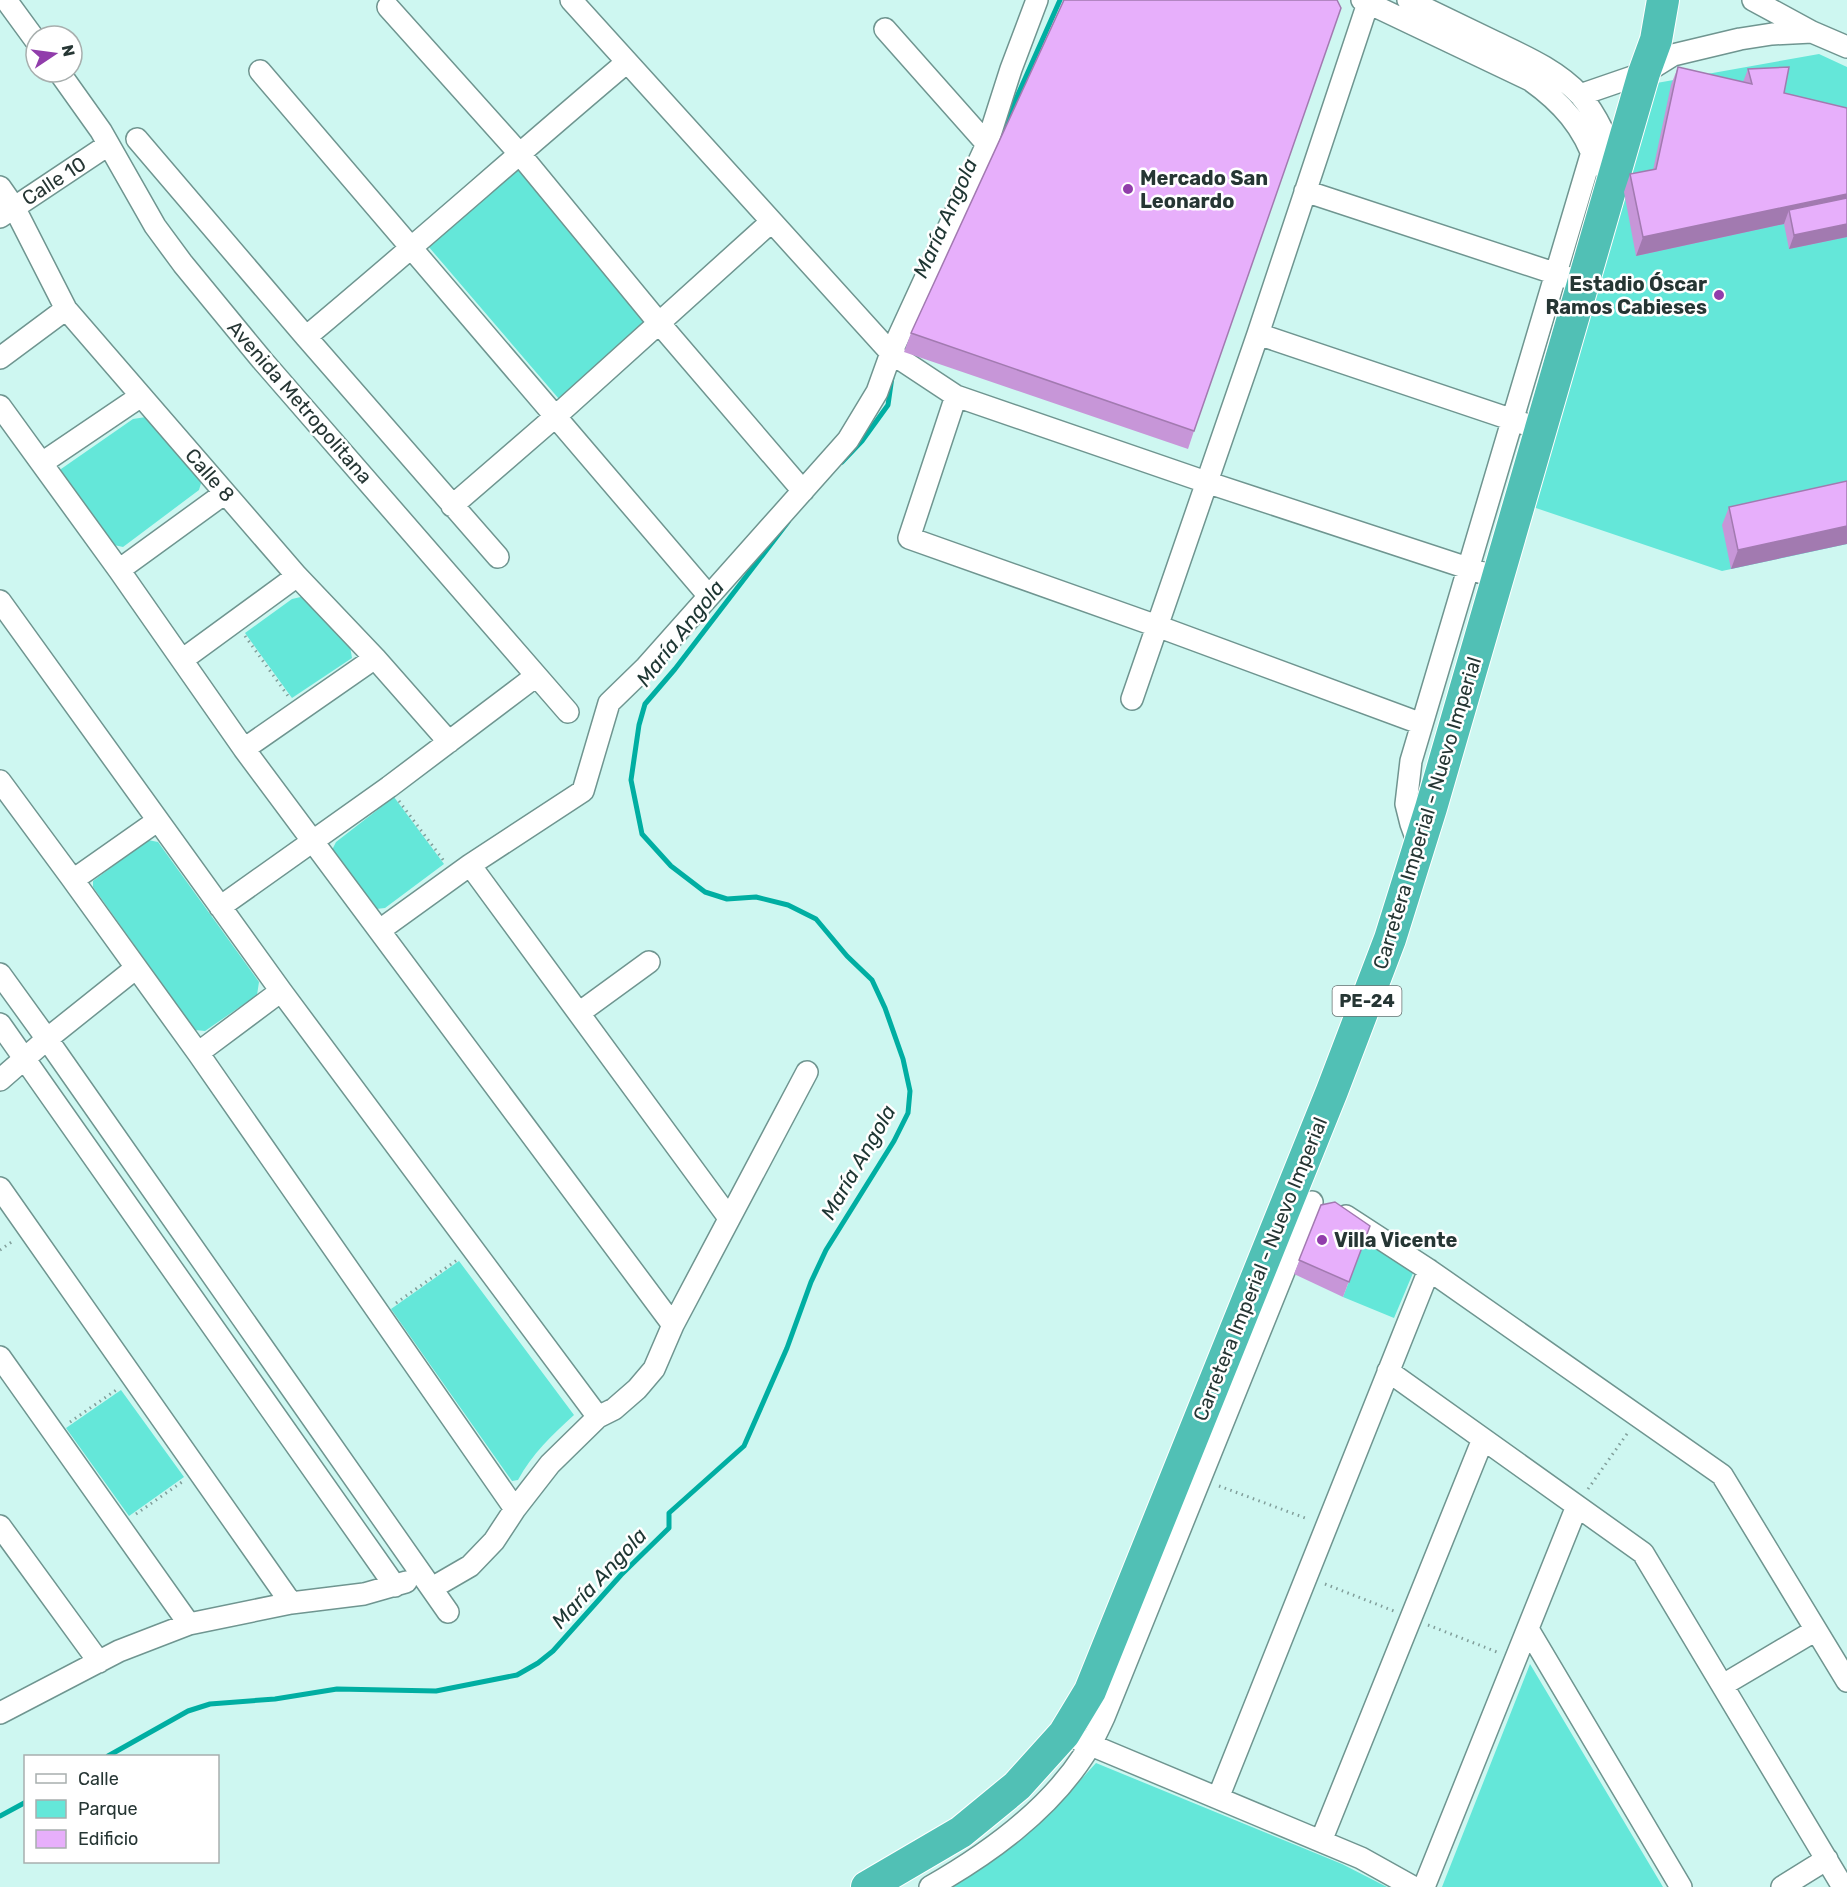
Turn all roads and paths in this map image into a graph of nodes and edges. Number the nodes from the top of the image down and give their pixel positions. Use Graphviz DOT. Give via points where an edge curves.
graph roads {
  1 [pos="6,0"];
  2 [pos="571,0"];
  3 [pos="1037,0"];
  4 [pos="1408,0"];
  5 [pos="1663,0"];
  6 [pos="1753,0"];
  7 [pos="1367,1"];
  8 [pos="388,7"];
  9 [pos="24,25"];
  10 [pos="885,29"];
  11 [pos="1812,32"];
  12 [pos="1847,47"];
  13 [pos="627,62"];
  14 [pos="260,71"];
  15 [pos="1644,73"];
  16 [pos="67,84"];
  17 [pos="1580,95"];
  18 [pos="137,139"];
  19 [pos="987,144"];
  20 [pos="108,145"];
  21 [pos="1592,152"];
  22 [pos="519,153"];
  23 [pos="1618,169"];
  24 [pos="0,187"];
  25 [pos="1305,191"];
  26 [pos="1606,208"];
  27 [pos="7,212"];
  28 [pos="771,222"];
  29 [pos="411,249"];
  30 [pos="1570,278"];
  31 [pos="66,309"];
  32 [pos="659,323"];
  33 [pos="1258,334"];
  34 [pos="306,337"];
  35 [pos="897,357"];
  36 [pos="0,358"];
  37 [pos="141,396"];
  38 [pos="956,396"];
  39 [pos="0,406"];
  40 [pos="556,416"];
  41 [pos="1527,424"];
  42 [pos="42,463"];
  43 [pos="1206,482"];
  44 [pos="803,491"];
  45 [pos="225,493"];
  46 [pos="452,506"];
  47 [pos="498,557"];
  48 [pos="1469,568"];
  49 [pos="119,570"];
  50 [pos="297,576"];
  51 [pos="1498,578"];
  52 [pos="708,595"];
  53 [pos="0,601"];
  54 [pos="235,622"];
  55 [pos="1157,626"];
  56 [pos="375,658"];
  57 [pos="182,660"];
  58 [pos="536,676"];
  59 [pos="1132,699"];
  60 [pos="299,711"];
  61 [pos="568,711"];
  62 [pos="1422,724"];
  63 [pos="449,742"];
  64 [pos="244,749"];
  65 [pos="0,781"];
  66 [pos="389,788"];
  67 [pos="157,821"];
  68 [pos="312,842"];
  69 [pos="1419,846"];
  70 [pos="462,871"];
  71 [pos="73,880"];
  72 [pos="220,907"];
  73 [pos="380,930"];
  74 [pos="649,962"];
  75 [pos="136,968"];
  76 [pos="0,974"];
  77 [pos="281,991"];
  78 [pos="579,1013"];
  79 [pos="0,1024"];
  80 [pos="47,1039"];
  81 [pos="198,1053"];
  82 [pos="23,1059"];
  83 [pos="807,1071"];
  84 [pos="0,1080"];
  85 [pos="0,1188"];
  86 [pos="1301,1199"];
  87 [pos="729,1218"];
  88 [pos="473,1249"];
  89 [pos="1429,1270"];
  90 [pos="380,1314"];
  91 [pos="673,1325"];
  92 [pos="0,1357"];
  93 [pos="1388,1371"];
  94 [pos="134,1378"];
  95 [pos="598,1417"];
  96 [pos="1638,1417"];
  97 [pos="54,1433"];
  98 [pos="1483,1439"];
  99 [pos="198,1470"];
  100 [pos="1200,1479"];
  101 [pos="1577,1506"];
  102 [pos="515,1509"];
  103 [pos="0,1526"];
  104 [pos="119,1526"];
  105 [pos="1327,1526"];
  106 [pos="428,1582"];
  107 [pos="395,1586"];
  108 [pos="291,1603"];
  109 [pos="448,1612"];
  110 [pos="189,1624"];
  111 [pos="1528,1629"];
  112 [pos="1815,1630"];
  113 [pos="99,1662"];
  114 [pos="1840,1665"];
  115 [pos="1847,1682"];
  116 [pos="1723,1685"];
  117 [pos="3,1705"];
  118 [pos="1077,1739"];
  119 [pos="1218,1798"];
  120 [pos="1321,1841"];
  121 [pos="1827,1859"];
  122 [pos="867,1887"];
  123 [pos="930,1887"];
  124 [pos="1413,1887"];
  125 [pos="1425,1887"];
  126 [pos="1681,1887"];
  127 [pos="1782,1887"];
  128 [pos="1843,1887"];
  1 -- 9 [label="street"];
  2 -- 13 [label="street"];
  3 -- 19 [label="street"];
  4 -- 17 [label="street" via="1537,63"];
  5 -- 15 [label="highway, Carretera Imperial - Nuevo Imperial / PE-24" via="1656,40"];
  6 -- 11 [label="street"];
  7 -- 21 [label="street" via="1530,80 1568,111"];
  7 -- 25 [label="street"];
  8 -- 22 [label="street"];
  10 -- 19 [label="street"];
  11 -- 12 [label="street"];
  11 -- 15 [label="street" via="1772,34 1704,47 1673,55"];
  13 -- 22 [label="street"];
  13 -- 28 [label="street"];
  14 -- 29 [label="street"];
  15 -- 17 [label="street"];
  15 -- 23 [label="highway, Carretera Imperial - Nuevo Imperial / PE-24"];
  16 -- 20 [label="street, Avenida Metropolitana"];
  17 -- 23 [label="street" via="1610,145"];
  18 -- 34 [label="street"];
  19 -- 35 [label="street"];
  20 -- 27 [label="street, Calle 10"];
  20 -- 58 [label="street, Avenida Metropolitana" via="155,226 183,264"];
  21 -- 26 [label="street"];
  21 -- 30 [label="street"];
  22 -- 29 [label="street"];
  22 -- 32 [label="street"];
  23 -- 26 [label="highway, Carretera Imperial - Nuevo Imperial / PE-24"];
  24 -- 27 [label="street, Calle 8"];
  25 -- 30 [label="street"];
  25 -- 33 [label="street"];
  26 -- 30 [label="highway, Carretera Imperial - Nuevo Imperial / PE-24"];
  27 -- 31 [label="street, Calle 8"];
  28 -- 32 [label="street"];
  28 -- 35 [label="street"];
  29 -- 34 [label="street"];
  29 -- 40 [label="street"];
  30 -- 41 [label="highway, Carretera Imperial - Nuevo Imperial / PE-24"];
  31 -- 36 [label="street"];
  31 -- 37 [label="street, Calle 8"];
  32 -- 40 [label="street"];
  32 -- 44 [label="street"];
  33 -- 41 [label="street"];
  33 -- 43 [label="street"];
  34 -- 46 [label="street"];
  35 -- 38 [label="street"];
  35 -- 44 [label="street" via="848,440"];
  37 -- 42 [label="street"];
  37 -- 45 [label="street, Calle 8"];
  38 -- 43 [label="street"];
  38 -- 55 [label="street" via="909,538"];
  39 -- 42 [label="street"];
  40 -- 46 [label="street"];
  40 -- 52 [label="street"];
  41 -- 48 [label="street"];
  41 -- 51 [label="highway, Carretera Imperial - Nuevo Imperial / PE-24"];
  42 -- 49 [label="street"];
  43 -- 48 [label="street"];
  43 -- 55 [label="street"];
  44 -- 52 [label="street"];
  45 -- 49 [label="street"];
  45 -- 50 [label="street, Calle 8"];
  46 -- 47 [label="street"];
  48 -- 51 [label="street"];
  48 -- 62 [label="street"];
  49 -- 57 [label="street"];
  50 -- 54 [label="street"];
  50 -- 56 [label="street, Calle 8"];
  51 -- 69 [label="highway, Carretera Imperial - Nuevo Imperial / PE-24"];
  52 -- 70 [label="street" via="609,703 583,790"];
  53 -- 67 [label="street"];
  54 -- 57 [label="street"];
  54 -- 60 [label="path"];
  55 -- 59 [label="street"];
  55 -- 62 [label="street"];
  56 -- 60 [label="street"];
  56 -- 63 [label="street, Calle 8"];
  57 -- 64 [label="street"];
  58 -- 61 [label="street, Avenida Metropolitana"];
  58 -- 63 [label="street"];
  60 -- 64 [label="street"];
  62 -- 69 [label="street" via="1411,761 1406,804"];
  63 -- 66 [label="street"];
  64 -- 68 [label="street"];
  65 -- 71 [label="street"];
  66 -- 68 [label="street"];
  66 -- 70 [label="path"];
  67 -- 71 [label="street"];
  67 -- 72 [label="street"];
  68 -- 72 [label="street"];
  68 -- 73 [label="street"];
  69 -- 86 [label="highway, Carretera Imperial - Nuevo Imperial / PE-24"];
  70 -- 73 [label="street"];
  70 -- 78 [label="street"];
  71 -- 75 [label="street"];
  72 -- 77 [label="street"];
  73 -- 91 [label="street"];
  74 -- 78 [label="street"];
  75 -- 80 [label="street"];
  75 -- 81 [label="street"];
  76 -- 80 [label="street"];
  77 -- 81 [label="street"];
  77 -- 88 [label="street"];
  78 -- 87 [label="street"];
  79 -- 82 [label="street"];
  80 -- 82 [label="street"];
  80 -- 106 [label="street"];
  81 -- 90 [label="street"];
  82 -- 84 [label="street"];
  82 -- 107 [label="street"];
  83 -- 87 [label="street"];
  85 -- 94 [label="street"];
  86 -- 89 [label="street" via="1332,1206"];
  86 -- 100 [label="street"];
  86 -- 118 [label="highway, Carretera Imperial - Nuevo Imperial / PE-24" via="1090,1690"];
  87 -- 91 [label="street"];
  88 -- 90 [label="path"];
  88 -- 95 [label="street"];
  89 -- 93 [label="street"];
  89 -- 96 [label="street"];
  90 -- 102 [label="street"];
  91 -- 95 [label="street" via="654,1369 637,1389"];
  92 -- 97 [label="street"];
  93 -- 98 [label="street"];
  93 -- 105 [label="street"];
  94 -- 97 [label="path"];
  94 -- 99 [label="street"];
  95 -- 102 [label="street" via="550,1464"];
  96 -- 101 [label="path"];
  96 -- 112 [label="street" via="1722,1475"];
  97 -- 104 [label="street"];
  98 -- 101 [label="street"];
  98 -- 120 [label="street"];
  99 -- 104 [label="path"];
  99 -- 108 [label="street"];
  100 -- 105 [label="path"];
  100 -- 118 [label="street" via="1104,1718"];
  101 -- 111 [label="street"];
  101 -- 116 [label="street" via="1643,1553"];
  102 -- 106 [label="street" via="494,1542 470,1566"];
  103 -- 113 [label="street"];
  104 -- 110 [label="street"];
  105 -- 119 [label="street"];
  106 -- 107 [label="street"];
  106 -- 109 [label="street"];
  107 -- 108 [label="street"];
  108 -- 110 [label="street"];
  110 -- 113 [label="street"];
  111 -- 125 [label="street"];
  111 -- 126 [label="street"];
  112 -- 114 [label="street"];
  112 -- 116 [label="street"];
  113 -- 117 [label="street"];
  114 -- 115 [label="street"];
  116 -- 121 [label="street"];
  118 -- 119 [label="street"];
  118 -- 122 [label="highway, Carretera Imperial - Nuevo Imperial / PE-24" via="961,1832"];
  118 -- 123 [label="street" via="1080,1761 1062,1782 982,1856"];
  119 -- 120 [label="street"];
  120 -- 124 [label="street"];
  121 -- 127 [label="street"];
  121 -- 128 [label="street"];
}
